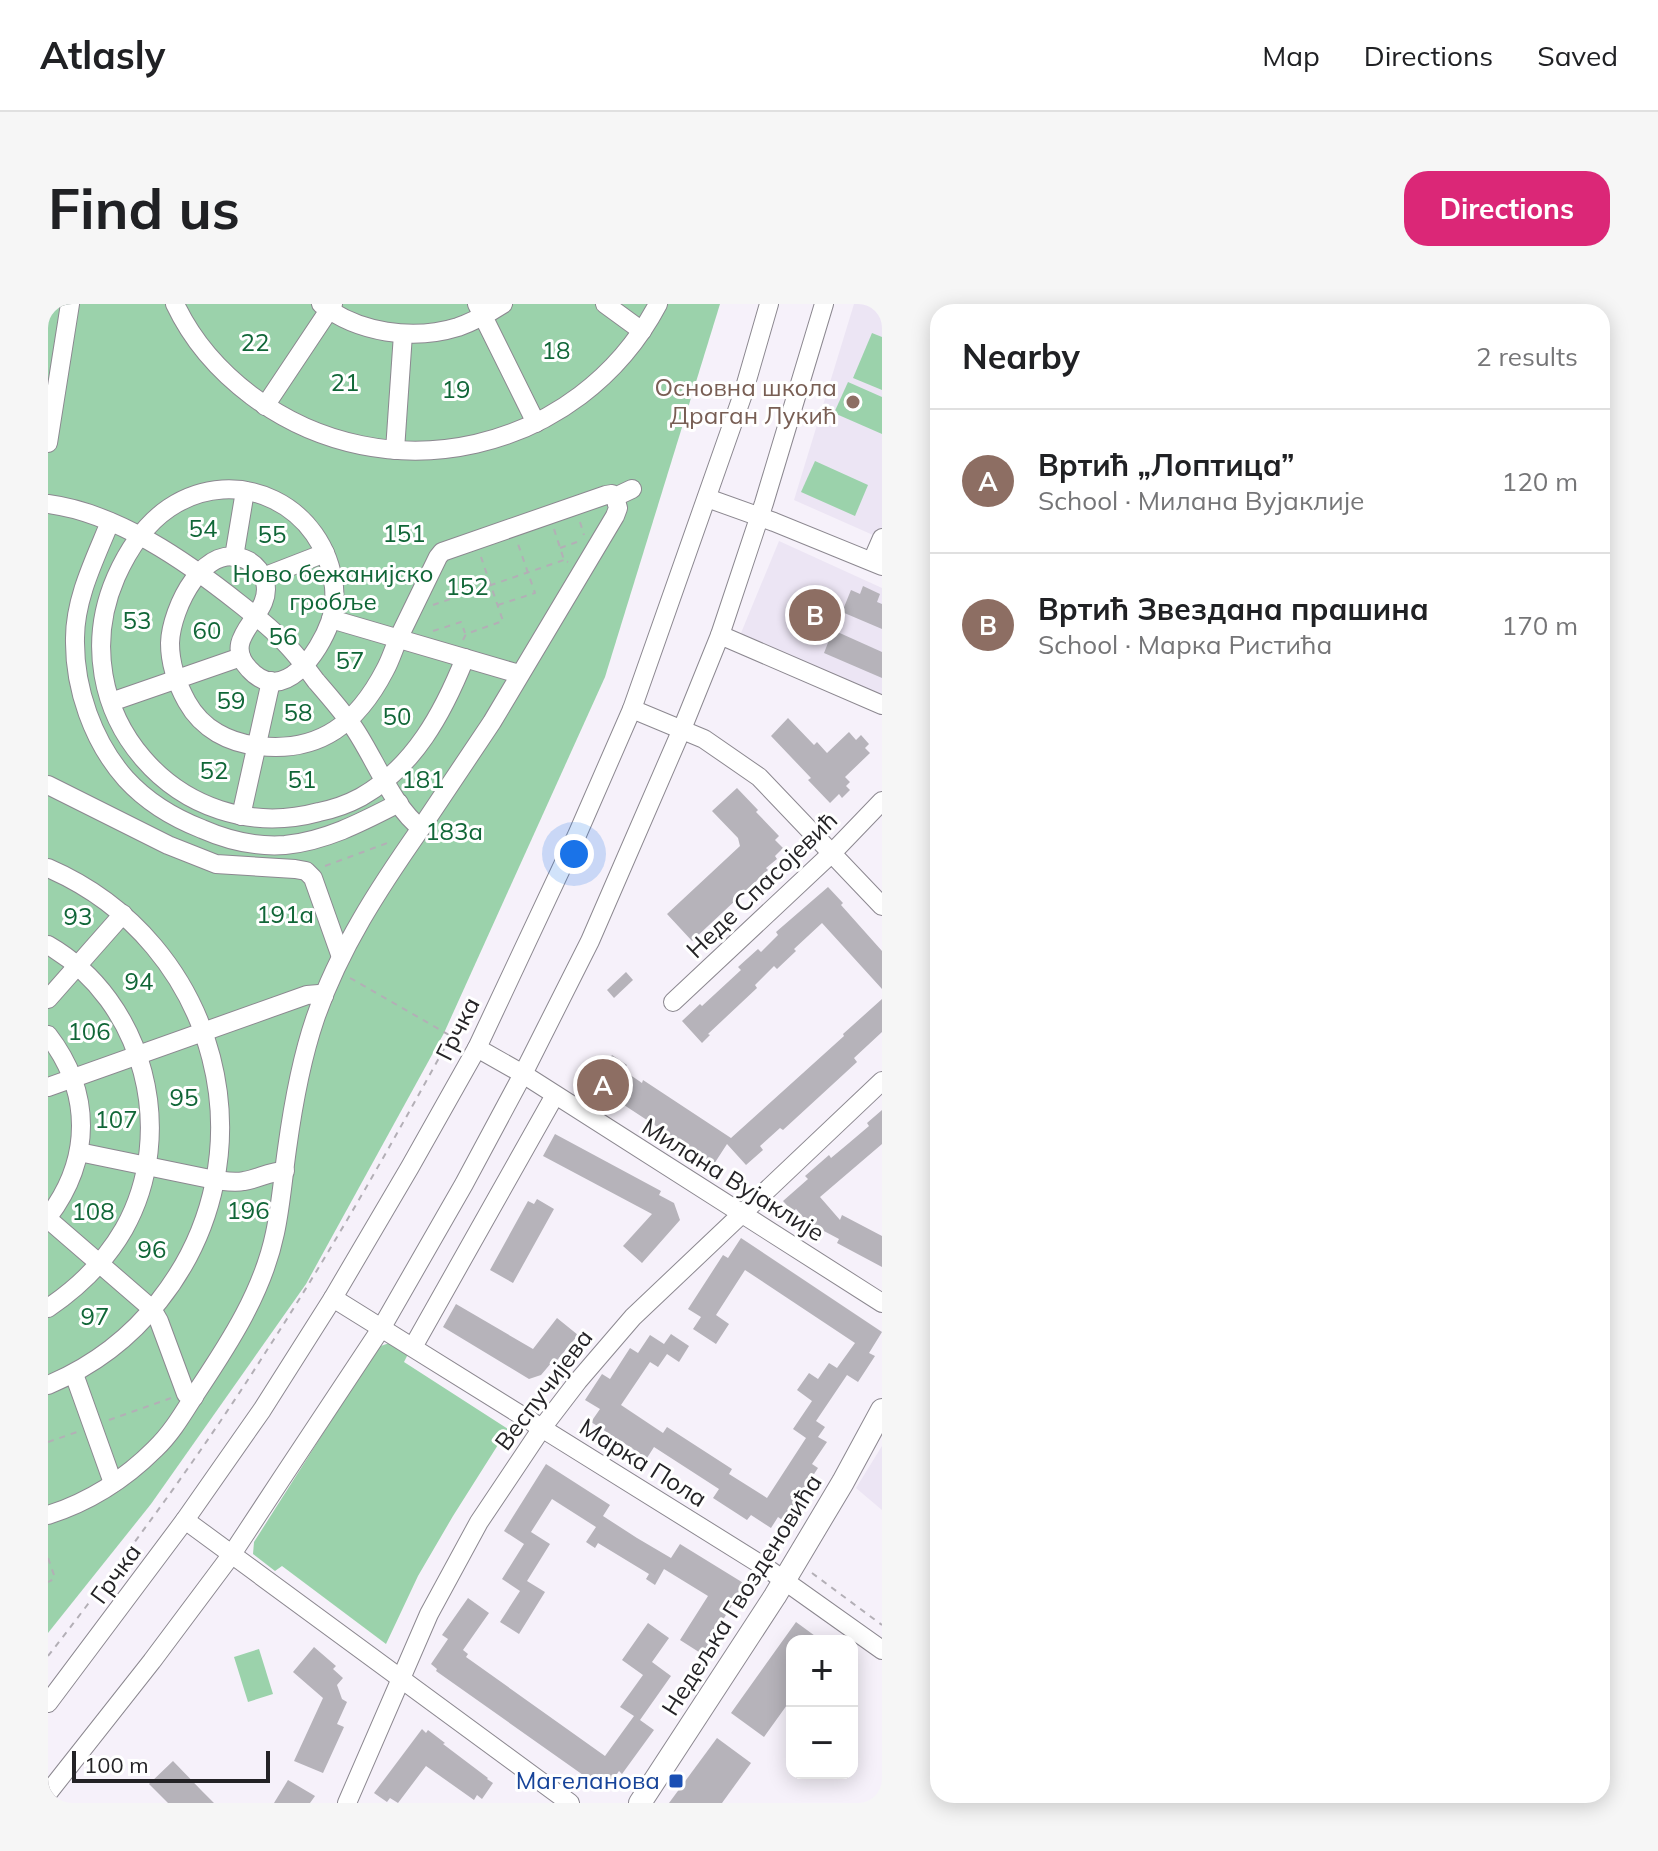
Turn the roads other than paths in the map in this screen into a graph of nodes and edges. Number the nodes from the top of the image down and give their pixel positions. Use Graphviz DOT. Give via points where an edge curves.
graph roads {
  1 [pos="70,304"];
  2 [pos="175,304"];
  3 [pos="503,304"];
  4 [pos="605,304"];
  5 [pos="658,304"];
  6 [pos="769,304"];
  7 [pos="824,304"];
  8 [pos="328,306"];
  9 [pos="480,310"];
  10 [pos="642,331"];
  11 [pos="403,334"];
  12 [pos="265,406"];
  13 [pos="536,423"];
  14 [pos="48,443"];
  15 [pos="395,450"];
  16 [pos="245,491"];
  17 [pos="707,498"];
  18 [pos="48,504"];
  19 [pos="759,517"];
  20 [pos="110,522"];
  21 [pos="139,536"];
  22 [pos="882,538"];
  23 [pos="325,553"];
  24 [pos="234,557"];
  25 [pos="877,564"];
  26 [pos="199,572"];
  27 [pos="263,577"];
  28 [pos="256,616"];
  29 [pos="331,619"];
  30 [pos="720,635"];
  31 [pos="398,639"];
  32 [pos="241,657"];
  33 [pos="461,657"];
  34 [pos="305,666"];
  35 [pos="519,674"];
  36 [pos="177,679"];
  37 [pos="271,681"];
  38 [pos="111,702"];
  39 [pos="882,705"];
  40 [pos="632,709"];
  41 [pos="349,721"];
  42 [pos="682,729"];
  43 [pos="257,746"];
  44 [pos="385,780"];
  45 [pos="48,785"];
  46 [pos="882,801"];
  47 [pos="399,803"];
  48 [pos="241,816"];
  49 [pos="417,834"];
  50 [pos="832,853"];
  51 [pos="48,868"];
  52 [pos="882,906"];
  53 [pos="123,914"];
  54 [pos="48,945"];
  55 [pos="338,964"];
  56 [pos="77,966"];
  57 [pos="324,996"];
  58 [pos="48,999"];
  59 [pos="673,1002"];
  60 [pos="204,1032"];
  61 [pos="48,1035"];
  62 [pos="477,1048"];
  63 [pos="138,1055"];
  64 [pos="523,1074"];
  65 [pos="73,1078"];
  66 [pos="882,1081"];
  67 [pos="48,1087"];
  68 [pos="555,1095"];
  69 [pos="79,1152"];
  70 [pos="147,1165"];
  71 [pos="285,1171"];
  72 [pos="215,1180"];
  73 [pos="741,1214"];
  74 [pos="48,1218"];
  75 [pos="99,1265"];
  76 [pos="333,1298"];
  77 [pos="882,1303"];
  78 [pos="48,1308"];
  79 [pos="152,1309"];
  80 [pos="382,1327"];
  81 [pos="413,1347"];
  82 [pos="74,1374"];
  83 [pos="48,1385"];
  84 [pos="190,1396"];
  85 [pos="882,1410"];
  86 [pos="542,1428"];
  87 [pos="113,1483"];
  88 [pos="48,1515"];
  89 [pos="185,1520"];
  90 [pos="232,1554"];
  91 [pos="790,1571"];
  92 [pos="882,1650"];
  93 [pos="401,1679"];
  94 [pos="48,1703"];
  95 [pos="48,1793"];
  96 [pos="347,1803"];
  97 [pos="570,1803"];
  98 [pos="640,1803"];
  1 -- 14 [label="street"];
  2 -- 12 [label="street" via="216,364"];
  3 -- 9 [label="street"];
  4 -- 10 [label="street"];
  5 -- 10 [label="street"];
  6 -- 17 [label="street, Грчка"];
  7 -- 19 [label="street"];
  8 -- 11 [label="street" via="365,326"];
  8 -- 12 [label="street"];
  9 -- 11 [label="street" via="457,327"];
  9 -- 13 [label="street"];
  10 -- 13 [label="street" via="595,384"];
  11 -- 15 [label="street"];
  12 -- 15 [label="street" via="327,437"];
  13 -- 15 [label="street" via="453,449"];
  16 -- 21 [label="street" via="219,489 189,497 167,509"];
  16 -- 23 [label="street" via="291,508"];
  16 -- 24 [label="street"];
  17 -- 19 [label="street"];
  17 -- 40 [label="street, Грчка"];
  18 -- 20 [label="street"];
  19 -- 25 [label="street"];
  19 -- 30 [label="street"];
  20 -- 21 [label="street"];
  20 -- 47 [label="street" via="81,598 76,665 89,716 125,778 186,823 262,845 318,839"];
  21 -- 26 [label="street"];
  21 -- 38 [label="street" via="117,574 103,617 100,641"];
  22 -- 25 [label="street"];
  23 -- 27 [label="street"];
  23 -- 29 [label="street" via="334,586"];
  24 -- 26 [label="street"];
  24 -- 27 [label="street" via="252,563"];
  26 -- 28 [label="street"];
  26 -- 36 [label="street" via="171,628"];
  27 -- 28 [label="street" via="266,596"];
  28 -- 32 [label="street" via="241,640"];
  28 -- 34 [label="street"];
  29 -- 31 [label="street"];
  29 -- 34 [label="street"];
  30 -- 39 [label="street"];
  30 -- 42 [label="street"];
  31 -- 33 [label="street"];
  31 -- 35 [label="street" via="438,557 449,549 628,491"];
  31 -- 41 [label="street" via="378,682"];
  32 -- 36 [label="street"];
  32 -- 37 [label="street" via="253,674"];
  33 -- 35 [label="street"];
  33 -- 44 [label="street" via="450,694 430,730"];
  34 -- 37 [label="street" via="290,677"];
  34 -- 41 [label="street"];
  35 -- 49 [label="street"];
  36 -- 38 [label="street"];
  36 -- 43 [label="street" via="189,706 210,728 232,741"];
  37 -- 43 [label="street"];
  38 -- 48 [label="street" via="137,752 171,785 206,806"];
  40 -- 42 [label="street"];
  40 -- 62 [label="street, Грчка"];
  41 -- 43 [label="street" via="307,743"];
  41 -- 44 [label="street"];
  42 -- 50 [label="street" via="759,777"];
  42 -- 64 [label="street" via="590,941"];
  43 -- 48 [label="street"];
  44 -- 47 [label="street"];
  44 -- 48 [label="street" via="349,803 311,815 267,820"];
  45 -- 55 [label="street" via="216,864 309,873"];
  46 -- 50 [label="street, Неде Спасојевић"];
  47 -- 49 [label="street"];
  49 -- 55 [label="street"];
  50 -- 52 [label="street"];
  50 -- 59 [label="street, Неде Спасојевић"];
  51 -- 53 [label="street"];
  53 -- 56 [label="street"];
  53 -- 60 [label="street" via="171,967"];
  54 -- 56 [label="street"];
  55 -- 57 [label="street"];
  56 -- 58 [label="street"];
  56 -- 63 [label="street" via="114,1008"];
  57 -- 60 [label="street" via="307,995"];
  57 -- 71 [label="street" via="293,1108"];
  60 -- 63 [label="street"];
  60 -- 72 [label="street" via="218,1089"];
  61 -- 65 [label="street"];
  62 -- 64 [label="street, Милана Вујаклије"];
  62 -- 76 [label="street, Грчка"];
  63 -- 65 [label="street"];
  63 -- 70 [label="street" via="150,1109"];
  64 -- 68 [label="street, Милана Вујаклије"];
  64 -- 80 [label="street"];
  65 -- 67 [label="street"];
  65 -- 69 [label="street" via="81,1115"];
  66 -- 73 [label="street, Веспучијева"];
  68 -- 73 [label="street, Милана Вујаклије"];
  68 -- 81 [label="street"];
  69 -- 70 [label="street"];
  69 -- 74 [label="street" via="67,1187"];
  70 -- 72 [label="street"];
  70 -- 75 [label="street" via="135,1207"];
  71 -- 72 [label="street" via="246,1181"];
  71 -- 84 [label="street" via="275,1235 260,1281 242,1319"];
  72 -- 79 [label="street" via="192,1249"];
  73 -- 77 [label="street, Милана Вујаклије"];
  73 -- 86 [label="street, Веспучијева" via="633,1317"];
  74 -- 75 [label="street"];
  75 -- 78 [label="street"];
  75 -- 79 [label="street"];
  76 -- 80 [label="street, Марка Пола"];
  76 -- 89 [label="street, Грчка"];
  79 -- 82 [label="street" via="132,1331"];
  79 -- 84 [label="street"];
  80 -- 81 [label="street, Марка Пола"];
  80 -- 90 [label="street"];
  81 -- 86 [label="street, Марка Пола"];
  82 -- 83 [label="street"];
  82 -- 87 [label="street"];
  84 -- 87 [label="street" via="158,1446"];
  85 -- 91 [label="main road, Недељка Гвозденовића"];
  86 -- 91 [label="street, Марка Пола"];
  86 -- 93 [label="street, Веспучијева" via="461,1555"];
  87 -- 88 [label="street"];
  89 -- 90 [label="street"];
  89 -- 94 [label="street, Грчка"];
  90 -- 93 [label="street"];
  90 -- 95 [label="street"];
  91 -- 92 [label="street, Марка Пола"];
  91 -- 98 [label="main road, Недељка Гвозденовића"];
  93 -- 96 [label="street, Веспучијева"];
  93 -- 97 [label="street"];
}
